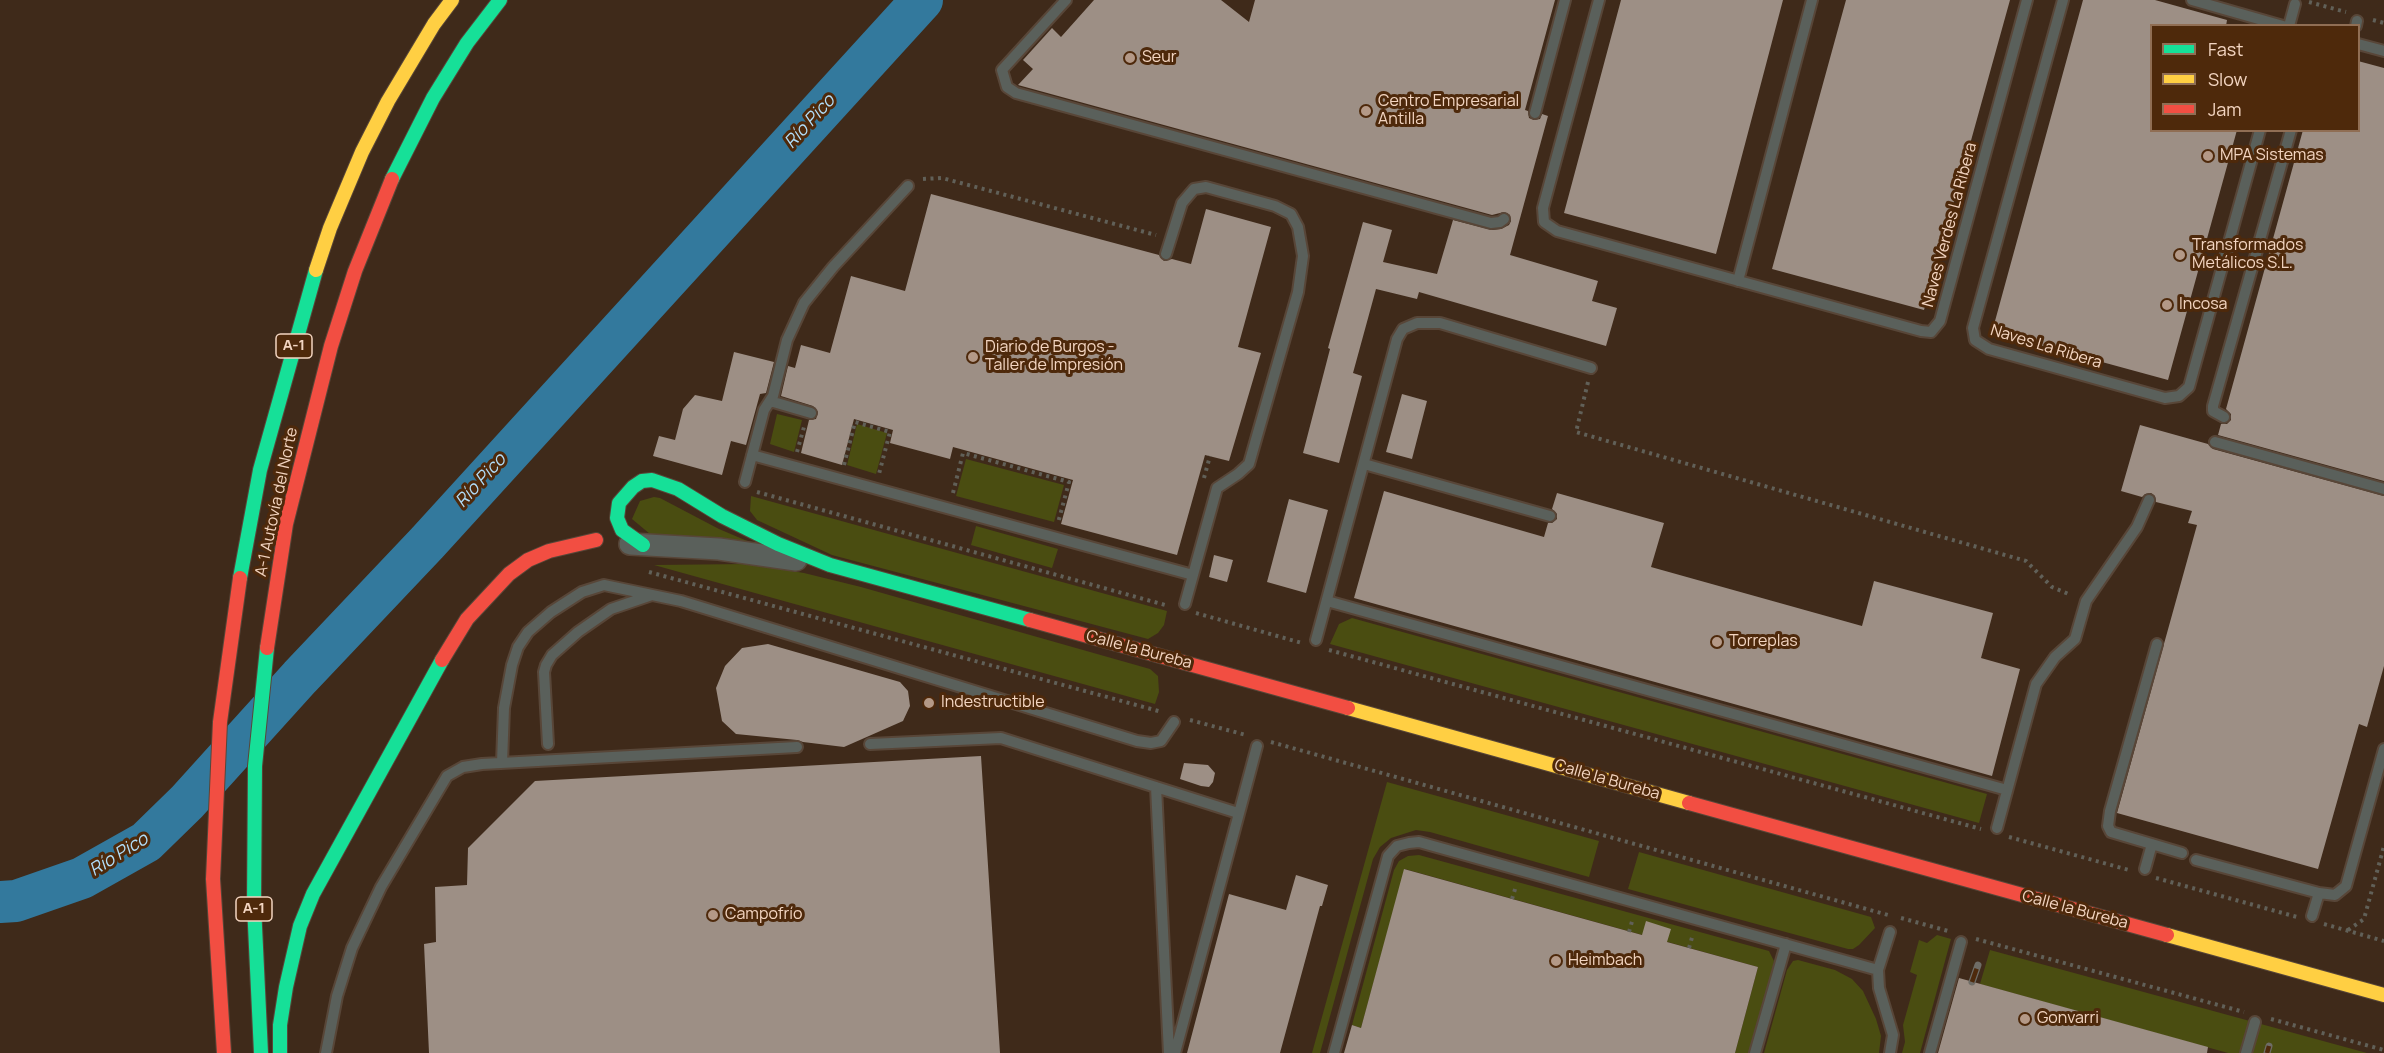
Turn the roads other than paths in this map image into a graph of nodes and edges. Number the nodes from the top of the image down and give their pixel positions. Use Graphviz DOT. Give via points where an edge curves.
graph roads {
  1 [pos="452,0"];
  2 [pos="500,0"];
  3 [pos="1066,0"];
  4 [pos="1565,0"];
  5 [pos="1599,0"];
  6 [pos="1812,0"];
  7 [pos="2027,0"];
  8 [pos="2063,0"];
  9 [pos="2192,0"];
  10 [pos="2298,2"];
  11 [pos="2276,24"];
  12 [pos="2290,24"];
  13 [pos="2360,45"];
  14 [pos="2384,51"];
  15 [pos="1535,112"];
  16 [pos="2259,132"];
  17 [pos="2290,132"];
  18 [pos="908,186"];
  19 [pos="1504,219"];
  20 [pos="1166,254"];
  21 [pos="1738,281"];
  22 [pos="1591,368"];
  23 [pos="770,401"];
  24 [pos="811,413"];
  25 [pos="2224,417"];
  26 [pos="2215,442"];
  27 [pos="752,455"];
  28 [pos="1364,464"];
  29 [pos="745,482"];
  30 [pos="2384,489"];
  31 [pos="2149,500"];
  32 [pos="1550,516"];
  33 [pos="596,540"];
  34 [pos="643,545"];
  35 [pos="830,565"];
  36 [pos="1193,575"];
  37 [pos="654,595"];
  38 [pos="1327,602"];
  39 [pos="1185,604"];
  40 [pos="1316,640"];
  41 [pos="2157,644"];
  42 [pos="1174,722"];
  43 [pos="548,744"];
  44 [pos="870,744"];
  45 [pos="1257,746"];
  46 [pos="797,747"];
  47 [pos="2384,749"];
  48 [pos="502,763"];
  49 [pos="1156,787"];
  50 [pos="2007,790"];
  51 [pos="1238,813"];
  52 [pos="1997,828"];
  53 [pos="2152,844"];
  54 [pos="2182,853"];
  55 [pos="2196,860"];
  56 [pos="2145,869"];
  57 [pos="2319,893"];
  58 [pos="2316,919"];
  59 [pos="1890,932"];
  60 [pos="1961,942"];
  61 [pos="1786,944"];
  62 [pos="1878,970"];
  63 [pos="2384,995"];
  64 [pos="2255,1022"];
  65 [pos="224,1053"];
  66 [pos="261,1053"];
  67 [pos="280,1053"];
  68 [pos="326,1053"];
  69 [pos="1169,1053"];
  70 [pos="1175,1053"];
  71 [pos="1334,1053"];
  72 [pos="1755,1053"];
  73 [pos="1890,1053"];
  74 [pos="1930,1053"];
  75 [pos="2246,1053"];
  1 -- 65 [label="main road, A-1 Autovía del Norte / A-1" via="388,101 330,228 260,470 234,609 220,722 213,879"];
  2 -- 66 [label="main road, A-1 Autovía del Norte / A-1" via="467,43 413,134 383,197 331,346 286,524 263,677 255,766 254,905"];
  3 -- 19 [label="lane" via="1002,70 1007,87 1016,93 1491,223"];
  4 -- 15 [label="lane"];
  5 -- 21 [label="lane, Naves Verdes La Ribera" via="1543,208 1544,222 1557,231"];
  6 -- 21 [label="lane"];
  7 -- 21 [label="lane, Naves Verdes La Ribera" via="1940,321 1931,332"];
  8 -- 16 [label="lane, Naves La Ribera" via="1973,328 1975,340 1989,349 2165,398 2179,396 2189,387"];
  9 -- 11 [label="lane"];
  10 -- 12 [label="lane"];
  13 -- 14 [label="lane"];
  17 -- 25 [label="lane" via="2213,406 2212,411"];
  18 -- 23 [label="lane" via="804,303 787,340"];
  20 -- 36 [label="lane" via="1182,203 1194,189 1206,187 1291,214 1298,227 1303,256 1298,292 1250,464 1217,488"];
  22 -- 28 [label="lane" via="1440,323 1417,323 1403,329 1396,339"];
  23 -- 24 [label="lane"];
  23 -- 27 [label="lane"];
  26 -- 30 [label="lane"];
  27 -- 29 [label="lane"];
  27 -- 36 [label="lane"];
  28 -- 32 [label="lane"];
  28 -- 38 [label="lane"];
  31 -- 50 [label="lane" via="2137,527 2086,601 2074,639 2036,684"];
  33 -- 34 [label="street, Calle la Bureba"];
  33 -- 67 [label="main road" via="549,551 509,574 467,620 438,667 334,855 300,926 280,1025"];
  34 -- 35 [label="street, Calle la Bureba" via="719,549"];
  34 -- 35 [label="main road, Calle la Bureba" via="622,530 617,518 619,503 633,487 652,480 678,489 778,544"];
  35 -- 63 [label="main road, Calle la Bureba"];
  36 -- 39 [label="lane"];
  37 -- 42 [label="lane" via="1137,741 1161,741"];
  37 -- 43 [label="lane" via="611,609 552,655 544,672"];
  37 -- 48 [label="lane" via="604,585 582,592 528,632 512,665 504,708"];
  38 -- 40 [label="lane"];
  38 -- 50 [label="lane"];
  41 -- 53 [label="lane" via="2108,826 2111,832"];
  44 -- 49 [label="lane" via="1000,738"];
  45 -- 51 [label="lane"];
  46 -- 48 [label="lane"];
  47 -- 57 [label="lane" via="2346,886 2335,895"];
  48 -- 68 [label="lane" via="463,767 447,776 381,887 352,948 337,996"];
  49 -- 51 [label="lane"];
  49 -- 69 [label="lane"];
  50 -- 52 [label="lane"];
  51 -- 70 [label="lane"];
  53 -- 54 [label="lane"];
  53 -- 56 [label="lane"];
  55 -- 57 [label="lane"];
  57 -- 58 [label="lane"];
  59 -- 62 [label="lane"];
  60 -- 74 [label="lane"];
  61 -- 62 [label="lane"];
  61 -- 71 [label="lane" via="1409,843 1397,846 1388,856"];
  61 -- 72 [label="lane"];
  62 -- 73 [label="lane" via="1879,988 1893,1035"];
  64 -- 75 [label="lane"];
}
